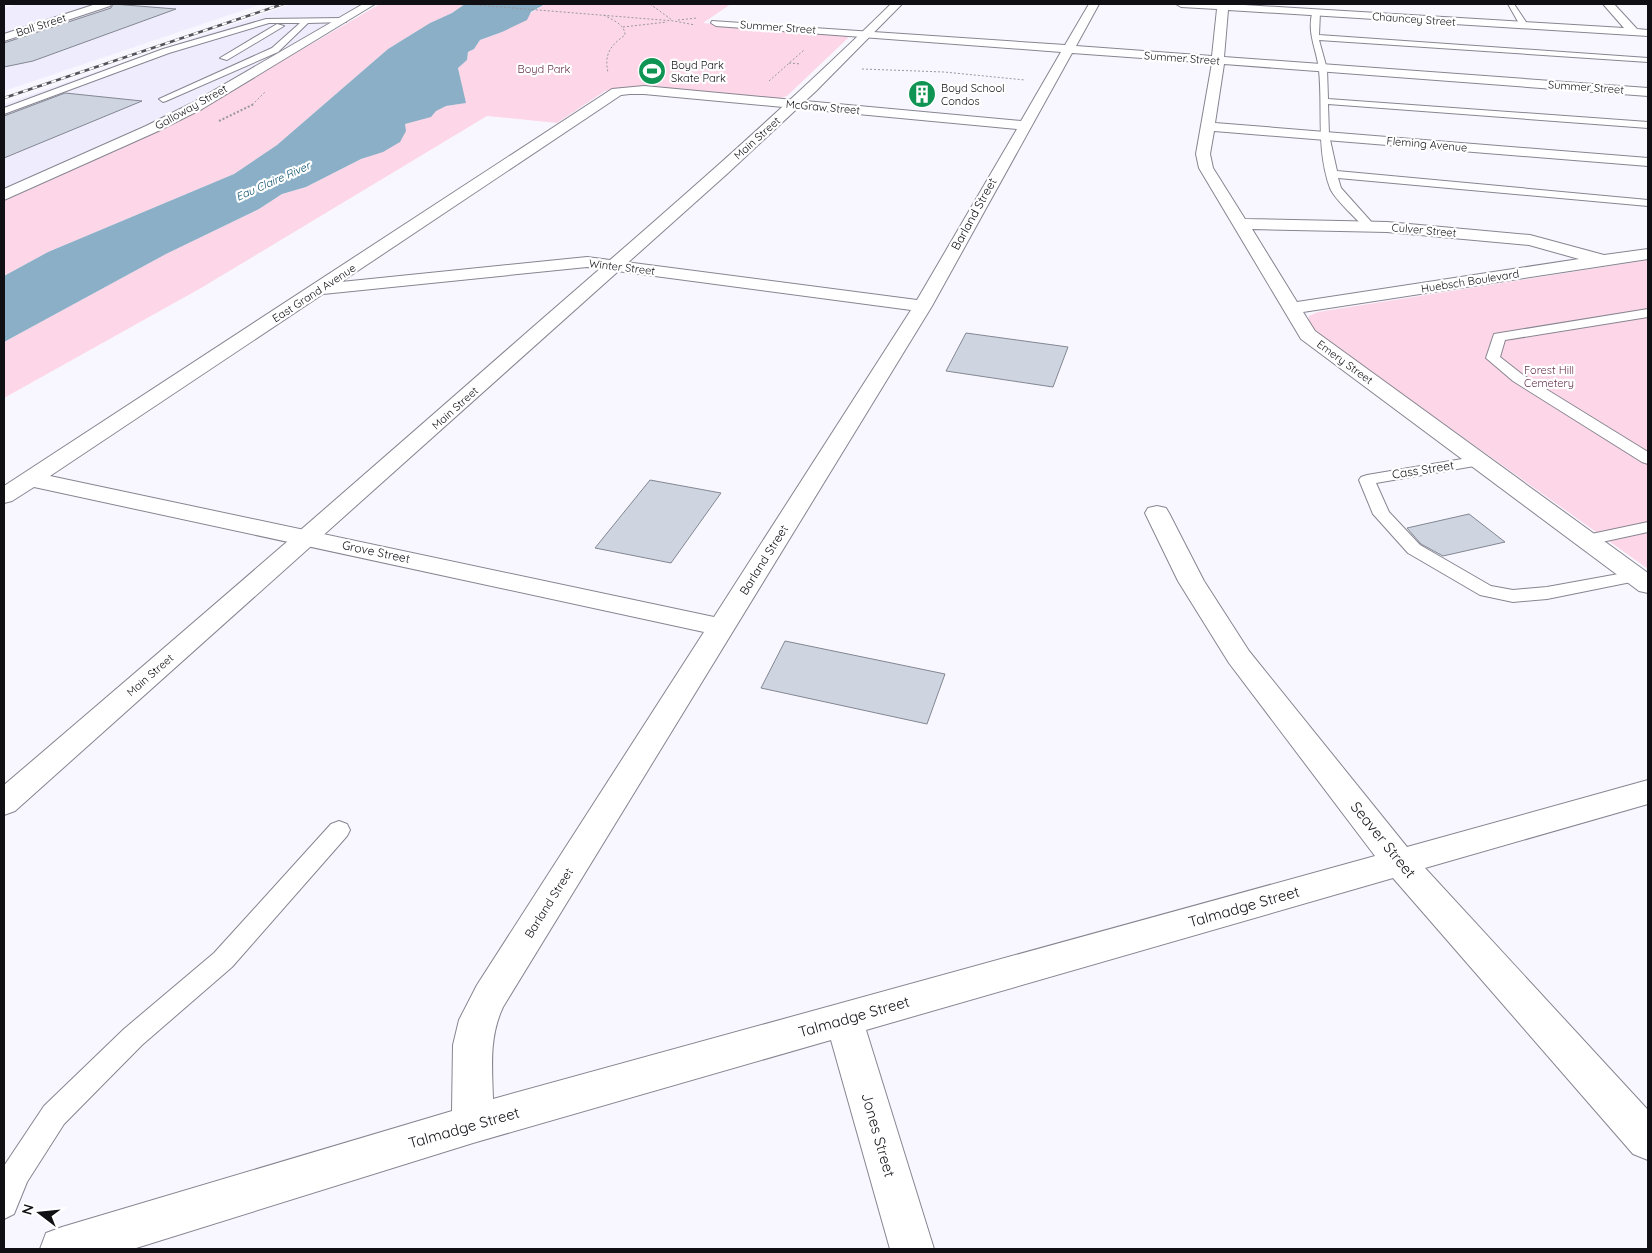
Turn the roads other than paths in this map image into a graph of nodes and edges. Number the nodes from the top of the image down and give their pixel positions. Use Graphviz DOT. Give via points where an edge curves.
graph roads {
  1 [pos="106,4"];
  2 [pos="370,4"];
  3 [pos="897,4"];
  4 [pos="1094,4"];
  5 [pos="1181,4"];
  6 [pos="1415,4"];
  7 [pos="1511,4"];
  8 [pos="1608,4"];
  9 [pos="1223,5"];
  10 [pos="1316,12"];
  11 [pos="729,13"];
  12 [pos="1421,19"];
  13 [pos="343,20"];
  14 [pos="290,21"];
  15 [pos="305,22"];
  16 [pos="1524,26"];
  17 [pos="1634,32"];
  18 [pos="1648,33"];
  19 [pos="867,34"];
  20 [pos="1316,37"];
  21 [pos="4,38"];
  22 [pos="1066,50"];
  23 [pos="224,58"];
  24 [pos="1648,60"];
  25 [pos="1218,61"];
  26 [pos="1323,69"];
  27 [pos="623,90"];
  28 [pos="1648,92"];
  29 [pos="163,99"];
  30 [pos="1323,101"];
  31 [pos="794,104"];
  32 [pos="4,111"];
  33 [pos="1648,124"];
  34 [pos="1024,125"];
  35 [pos="1207,126"];
  36 [pos="1324,135"];
  37 [pos="1648,162"];
  38 [pos="1332,174"];
  39 [pos="4,194"];
  40 [pos="1648,203"];
  41 [pos="1241,224"];
  42 [pos="1369,226"];
  43 [pos="1648,254"];
  44 [pos="1604,261"];
  45 [pos="615,265"];
  46 [pos="320,290"];
  47 [pos="923,306"];
  48 [pos="1292,308"];
  49 [pos="1648,312"];
  50 [pos="1648,459"];
  51 [pos="1480,461"];
  52 [pos="30,478"];
  53 [pos="4,496"];
  54 [pos="1157,512"];
  55 [pos="1648,527"];
  56 [pos="308,537"];
  57 [pos="1588,540"];
  58 [pos="1642,580"];
  59 [pos="721,627"];
  60 [pos="1648,792"];
  61 [pos="4,802"];
  62 [pos="339,830"];
  63 [pos="1400,863"];
  64 [pos="844,1020"];
  65 [pos="473,1124"];
  66 [pos="1648,1140"];
  67 [pos="4,1204"];
  68 [pos="76,1247"];
  69 [pos="912,1249"];
  1 -- 21 [label="street, Ball Street"];
  2 -- 13 [label="street, Galloway Street"];
  3 -- 19 [label="street, Main Street"];
  4 -- 22 [label="street, Barland Street"];
  5 -- 9 [label="street, Chauncey Street"];
  6 -- 12 [label="street"];
  7 -- 16 [label="lane"];
  8 -- 17 [label="street"];
  9 -- 10 [label="street, Chauncey Street"];
  9 -- 25 [label="street, Emery Street"];
  10 -- 12 [label="street, Chauncey Street"];
  10 -- 20 [label="lane"];
  11 -- 19 [label="street, Summer Street" via="716,23"];
  12 -- 16 [label="street, Chauncey Street"];
  13 -- 15 [label="lane"];
  13 -- 39 [label="street, Galloway Street" via="198,106"];
  14 -- 15 [label="lane"];
  14 -- 23 [label="lane"];
  14 -- 32 [label="lane" via="269,21 166,51"];
  15 -- 29 [label="lane" via="275,50"];
  16 -- 17 [label="street, Chauncey Street"];
  17 -- 18 [label="street, Chauncey Street"];
  19 -- 22 [label="street, Summer Street"];
  19 -- 31 [label="street, Main Street"];
  20 -- 24 [label="lane"];
  20 -- 26 [label="lane"];
  22 -- 25 [label="street, Summer Street"];
  22 -- 34 [label="street, Barland Street"];
  25 -- 26 [label="street, Summer Street"];
  25 -- 35 [label="street, Emery Street"];
  26 -- 28 [label="street, Summer Street"];
  26 -- 30 [label="lane"];
  27 -- 31 [label="street, McGraw Street"];
  27 -- 46 [label="street, East Grand Avenue" via="612,94"];
  30 -- 33 [label="lane"];
  30 -- 36 [label="lane"];
  31 -- 34 [label="street, McGraw Street"];
  31 -- 45 [label="street, Main Street"];
  34 -- 47 [label="street, Barland Street"];
  35 -- 36 [label="street, Fleming Avenue"];
  35 -- 41 [label="street, Emery Street" via="1203,154 1206,168"];
  36 -- 37 [label="street, Fleming Avenue"];
  36 -- 38 [label="lane"];
  38 -- 40 [label="lane"];
  38 -- 42 [label="lane" via="1336,189"];
  41 -- 42 [label="street, Culver Street"];
  41 -- 48 [label="street, Emery Street"];
  42 -- 44 [label="street, Culver Street" via="1530,240"];
  43 -- 44 [label="street, Huebsch Boulevard"];
  44 -- 48 [label="street, Huebsch Boulevard"];
  45 -- 46 [label="street, Winter Street" via="587,262"];
  45 -- 47 [label="street, Winter Street"];
  45 -- 56 [label="street, Main Street"];
  46 -- 52 [label="street, East Grand Avenue"];
  47 -- 59 [label="street, Barland Street"];
  48 -- 51 [label="street, Emery Street" via="1308,334"];
  49 -- 50 [label="lane" via="1499,337 1493,358 1518,378"];
  51 -- 57 [label="street, Emery Street"];
  51 -- 58 [label="lane, Cass Street" via="1367,480 1381,514 1414,549 1486,591 1513,596"];
  52 -- 53 [label="street, East Grand Avenue"];
  52 -- 56 [label="street, Grove Street"];
  54 -- 63 [label="street, Seaver Street" via="1191,581 1239,657"];
  55 -- 57 [label="lane"];
  56 -- 59 [label="street, Grove Street"];
  56 -- 61 [label="street, Main Street"];
  57 -- 58 [label="street, Emery Street"];
  59 -- 65 [label="street, Barland Street" via="478,1020 472,1045"];
  60 -- 63 [label="street, Talmadge Street"];
  62 -- 67 [label="lane" via="223,960 133,1037 54,1115 15,1174"];
  63 -- 64 [label="street, Talmadge Street"];
  63 -- 66 [label="street, Seaver Street"];
  64 -- 65 [label="street, Talmadge Street"];
  64 -- 69 [label="street, Jones Street"];
  65 -- 68 [label="street, Talmadge Street"];
}
